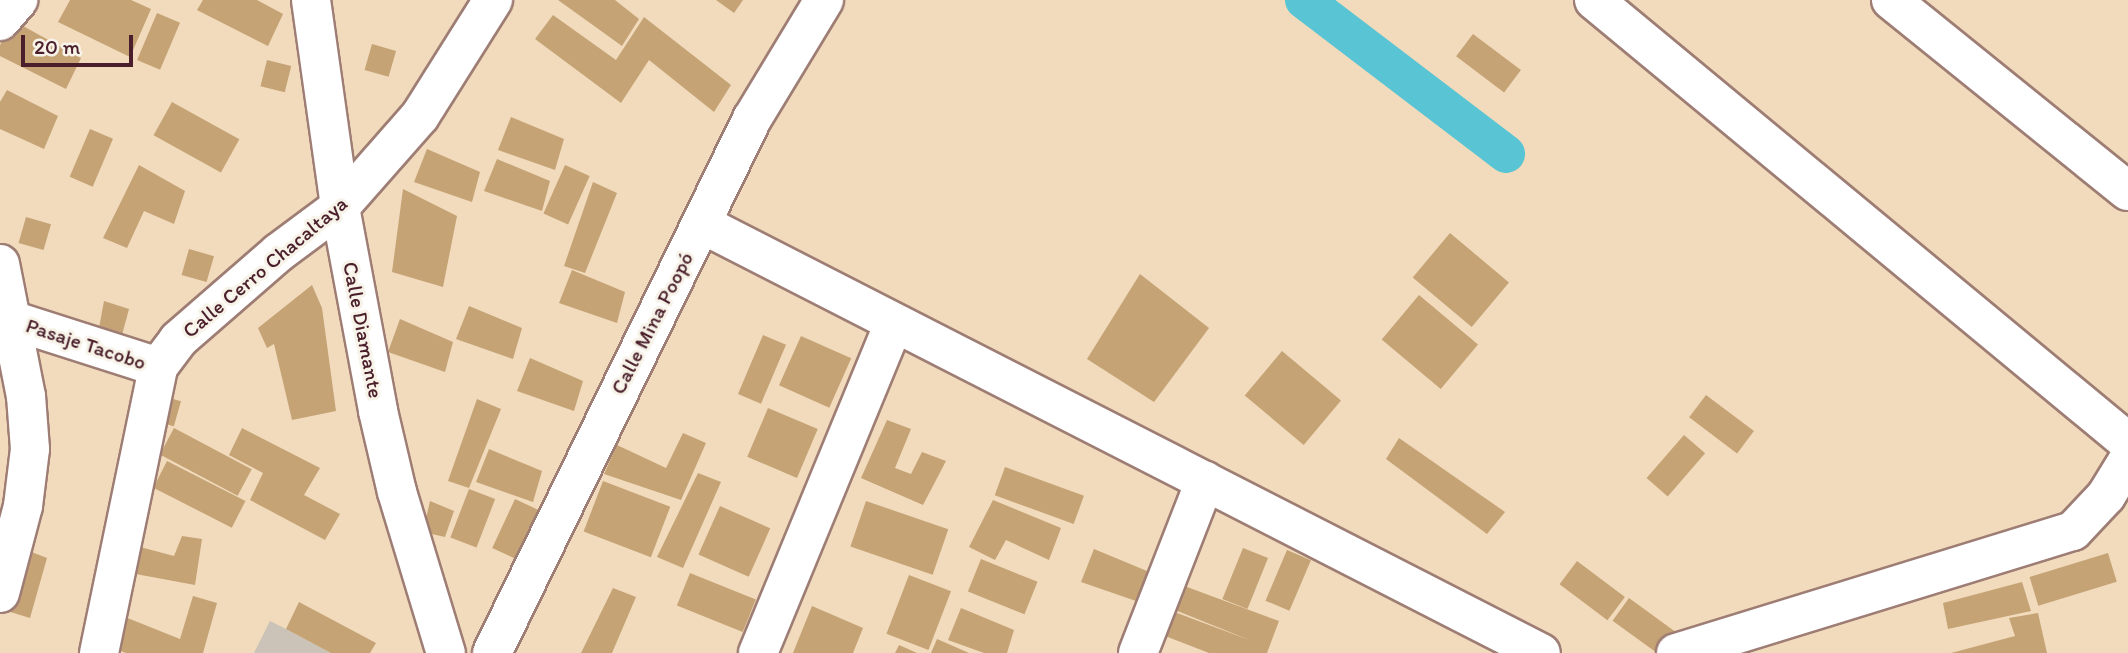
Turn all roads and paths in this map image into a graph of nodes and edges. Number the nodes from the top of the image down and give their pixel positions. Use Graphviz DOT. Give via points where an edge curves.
graph roads {
  1 [pos="18,0"];
  2 [pos="312,0"];
  3 [pos="493,0"];
  4 [pos="824,0"];
  5 [pos="1594,0"];
  6 [pos="1891,0"];
  7 [pos="0,20"];
  8 [pos="2128,191"];
  9 [pos="340,207"];
  10 [pos="702,224"];
  11 [pos="0,264"];
  12 [pos="14,321"];
  13 [pos="893,325"];
  14 [pos="158,367"];
  15 [pos="2128,442"];
  16 [pos="2128,460"];
  17 [pos="1205,481"];
  18 [pos="0,593"];
  19 [pos="99,653"];
  20 [pos="446,653"];
  21 [pos="492,653"];
  22 [pos="758,653"];
  23 [pos="1138,653"];
  24 [pos="1541,653"];
  25 [pos="1676,653"];
  1 -- 7 [label="street"];
  2 -- 9 [label="street, Calle Diamante"];
  3 -- 9 [label="street, Calle Cerro Chacaltaya" via="419,116"];
  4 -- 10 [label="street, Calle Mina Poopó" via="752,119"];
  5 -- 15 [label="street"];
  6 -- 8 [label="street"];
  9 -- 14 [label="street, Calle Cerro Chacaltaya" via="278,253 178,340"];
  9 -- 20 [label="street, Calle Diamante" via="397,492"];
  10 -- 13 [label="street"];
  10 -- 21 [label="street, Calle Mina Poopó"];
  11 -- 12 [label="street"];
  12 -- 14 [label="street, Pasaje Tacobo"];
  12 -- 18 [label="street" via="30,449 23,506"];
  13 -- 17 [label="street"];
  13 -- 22 [label="street"];
  14 -- 19 [label="street, Calle Cerro Chacaltaya"];
  16 -- 25 [label="street" via="2106,496 2073,531"];
  17 -- 23 [label="street"];
  17 -- 24 [label="street"];
}
